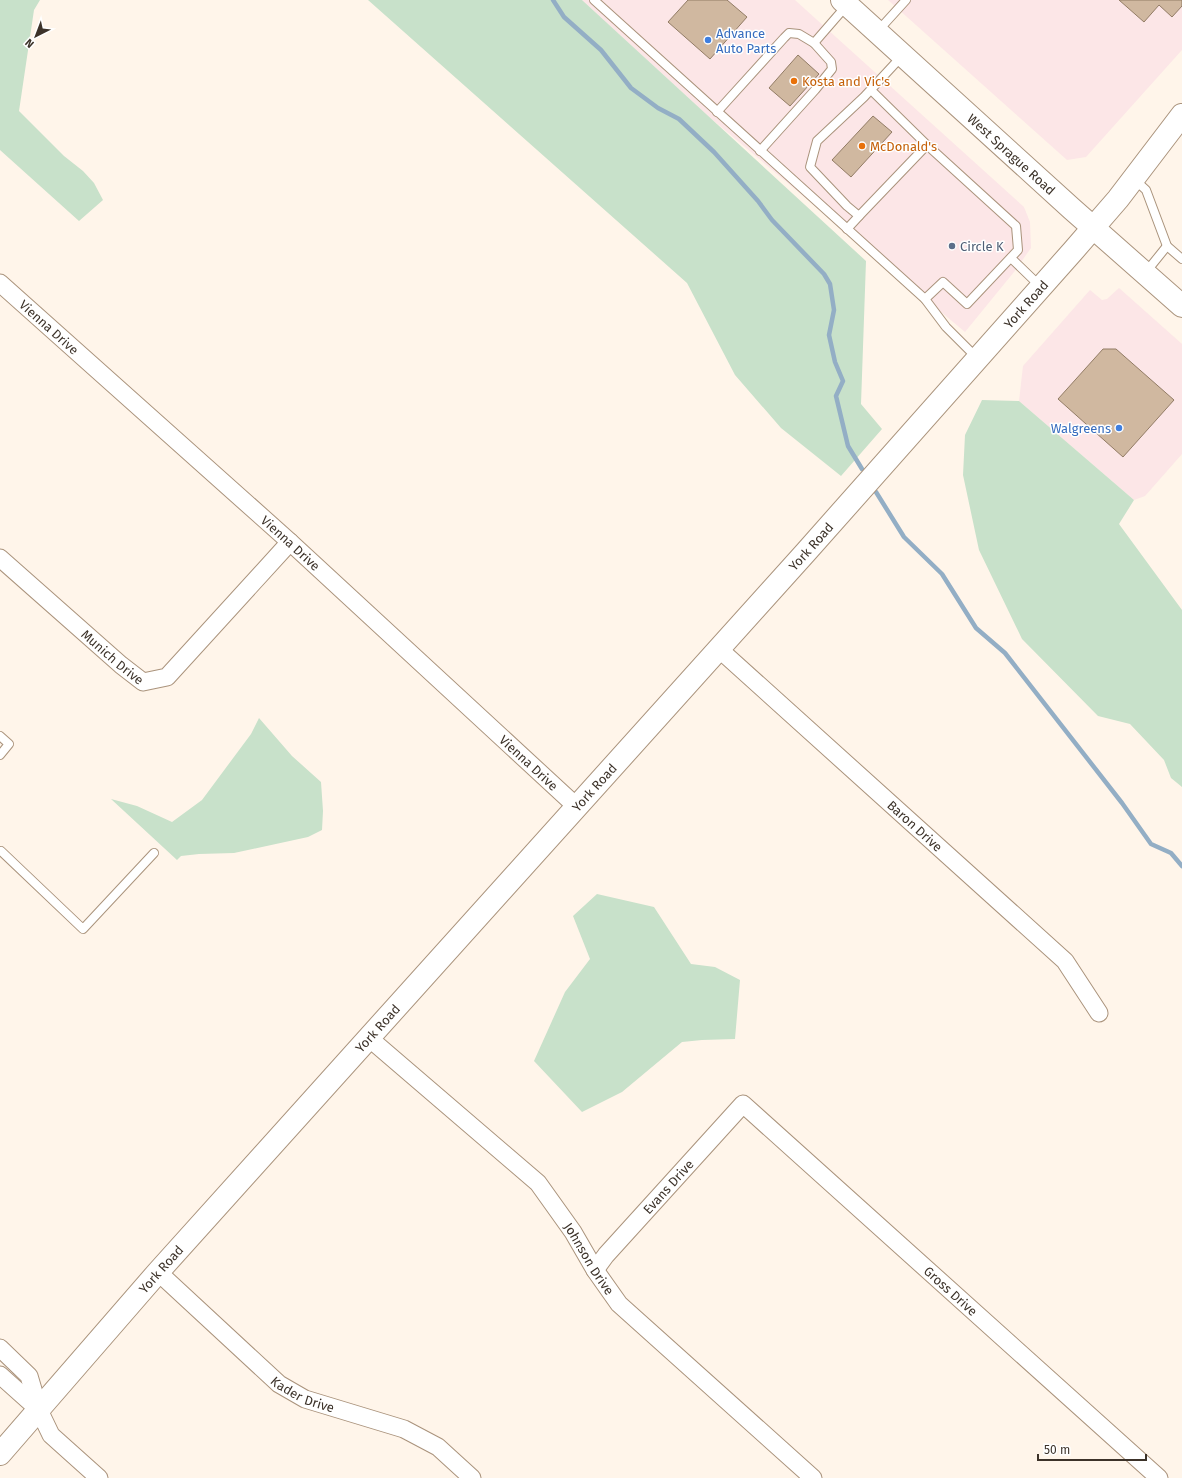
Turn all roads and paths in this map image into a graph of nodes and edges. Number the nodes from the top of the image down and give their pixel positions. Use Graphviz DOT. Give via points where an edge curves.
graph roads {
  1 [pos="594,0"];
  2 [pos="906,0"];
  3 [pos="845,2"];
  4 [pos="877,32"];
  5 [pos="814,43"];
  6 [pos="903,55"];
  7 [pos="871,90"];
  8 [pos="717,112"];
  9 [pos="1182,115"];
  10 [pos="927,145"];
  11 [pos="760,151"];
  12 [pos="1134,179"];
  13 [pos="859,216"];
  14 [pos="1093,227"];
  15 [pos="847,229"];
  16 [pos="1167,246"];
  17 [pos="1011,258"];
  18 [pos="1182,259"];
  19 [pos="1145,273"];
  20 [pos="0,283"];
  21 [pos="1041,287"];
  22 [pos="925,299"];
  23 [pos="1182,306"];
  24 [pos="977,359"];
  25 [pos="290,542"];
  26 [pos="0,558"];
  27 [pos="719,649"];
  28 [pos="0,736"];
  29 [pos="0,755"];
  30 [pos="577,807"];
  31 [pos="0,851"];
  32 [pos="154,853"];
  33 [pos="1099,1013"];
  34 [pos="369,1038"];
  35 [pos="743,1104"];
  36 [pos="595,1270"];
  37 [pos="158,1272"];
  38 [pos="0,1348"];
  39 [pos="0,1376"];
  40 [pos="39,1410"];
  41 [pos="0,1454"];
  42 [pos="99,1478"];
  43 [pos="472,1478"];
  44 [pos="813,1478"];
  45 [pos="1159,1478"];
  1 -- 8 [label="lane"];
  2 -- 4 [label="lane"];
  3 -- 4 [label="street, West Sprague Road"];
  3 -- 5 [label="lane"];
  4 -- 6 [label="street, West Sprague Road"];
  5 -- 8 [label="lane" via="799,34 789,33"];
  5 -- 11 [label="lane" via="831,62 832,69"];
  6 -- 7 [label="lane"];
  6 -- 14 [label="street, West Sprague Road"];
  7 -- 10 [label="lane"];
  7 -- 13 [label="lane" via="817,141 810,167"];
  8 -- 11 [label="lane"];
  9 -- 12 [label="street, York Road"];
  10 -- 13 [label="lane"];
  10 -- 17 [label="lane" via="1016,226 1018,250"];
  11 -- 15 [label="lane"];
  12 -- 14 [label="street, York Road"];
  12 -- 16 [label="lane" via="1146,190"];
  13 -- 15 [label="lane"];
  14 -- 19 [label="street, West Sprague Road"];
  14 -- 21 [label="street, York Road"];
  15 -- 22 [label="lane"];
  16 -- 18 [label="lane"];
  16 -- 19 [label="lane"];
  17 -- 21 [label="lane"];
  17 -- 22 [label="lane" via="967,304 943,282"];
  19 -- 23 [label="street, West Sprague Road"];
  20 -- 25 [label="street, Vienna Drive"];
  21 -- 24 [label="street, York Road"];
  22 -- 24 [label="lane" via="946,328"];
  24 -- 27 [label="street, York Road"];
  25 -- 26 [label="street, Munich Drive" via="167,677 143,682"];
  25 -- 30 [label="street, Vienna Drive"];
  27 -- 30 [label="street, York Road"];
  27 -- 33 [label="street, Baron Drive" via="1065,961"];
  28 -- 29 [label="lane" via="9,744"];
  30 -- 34 [label="street, York Road"];
  31 -- 32 [label="lane" via="83,929"];
  34 -- 36 [label="street, Johnson Drive" via="538,1183 573,1232"];
  34 -- 37 [label="street, York Road"];
  35 -- 36 [label="street, Evans Drive"];
  35 -- 45 [label="street, Gross Drive"];
  36 -- 44 [label="street, Johnson Drive" via="619,1304"];
  37 -- 40 [label="street, York Road"];
  37 -- 43 [label="street, Kader Drive" via="279,1384 304,1399 404,1429 438,1447"];
  38 -- 40 [label="street" via="29,1376"];
  39 -- 40 [label="street"];
  40 -- 41 [label="street, York Road"];
  40 -- 42 [label="street" via="51,1435"];
}
